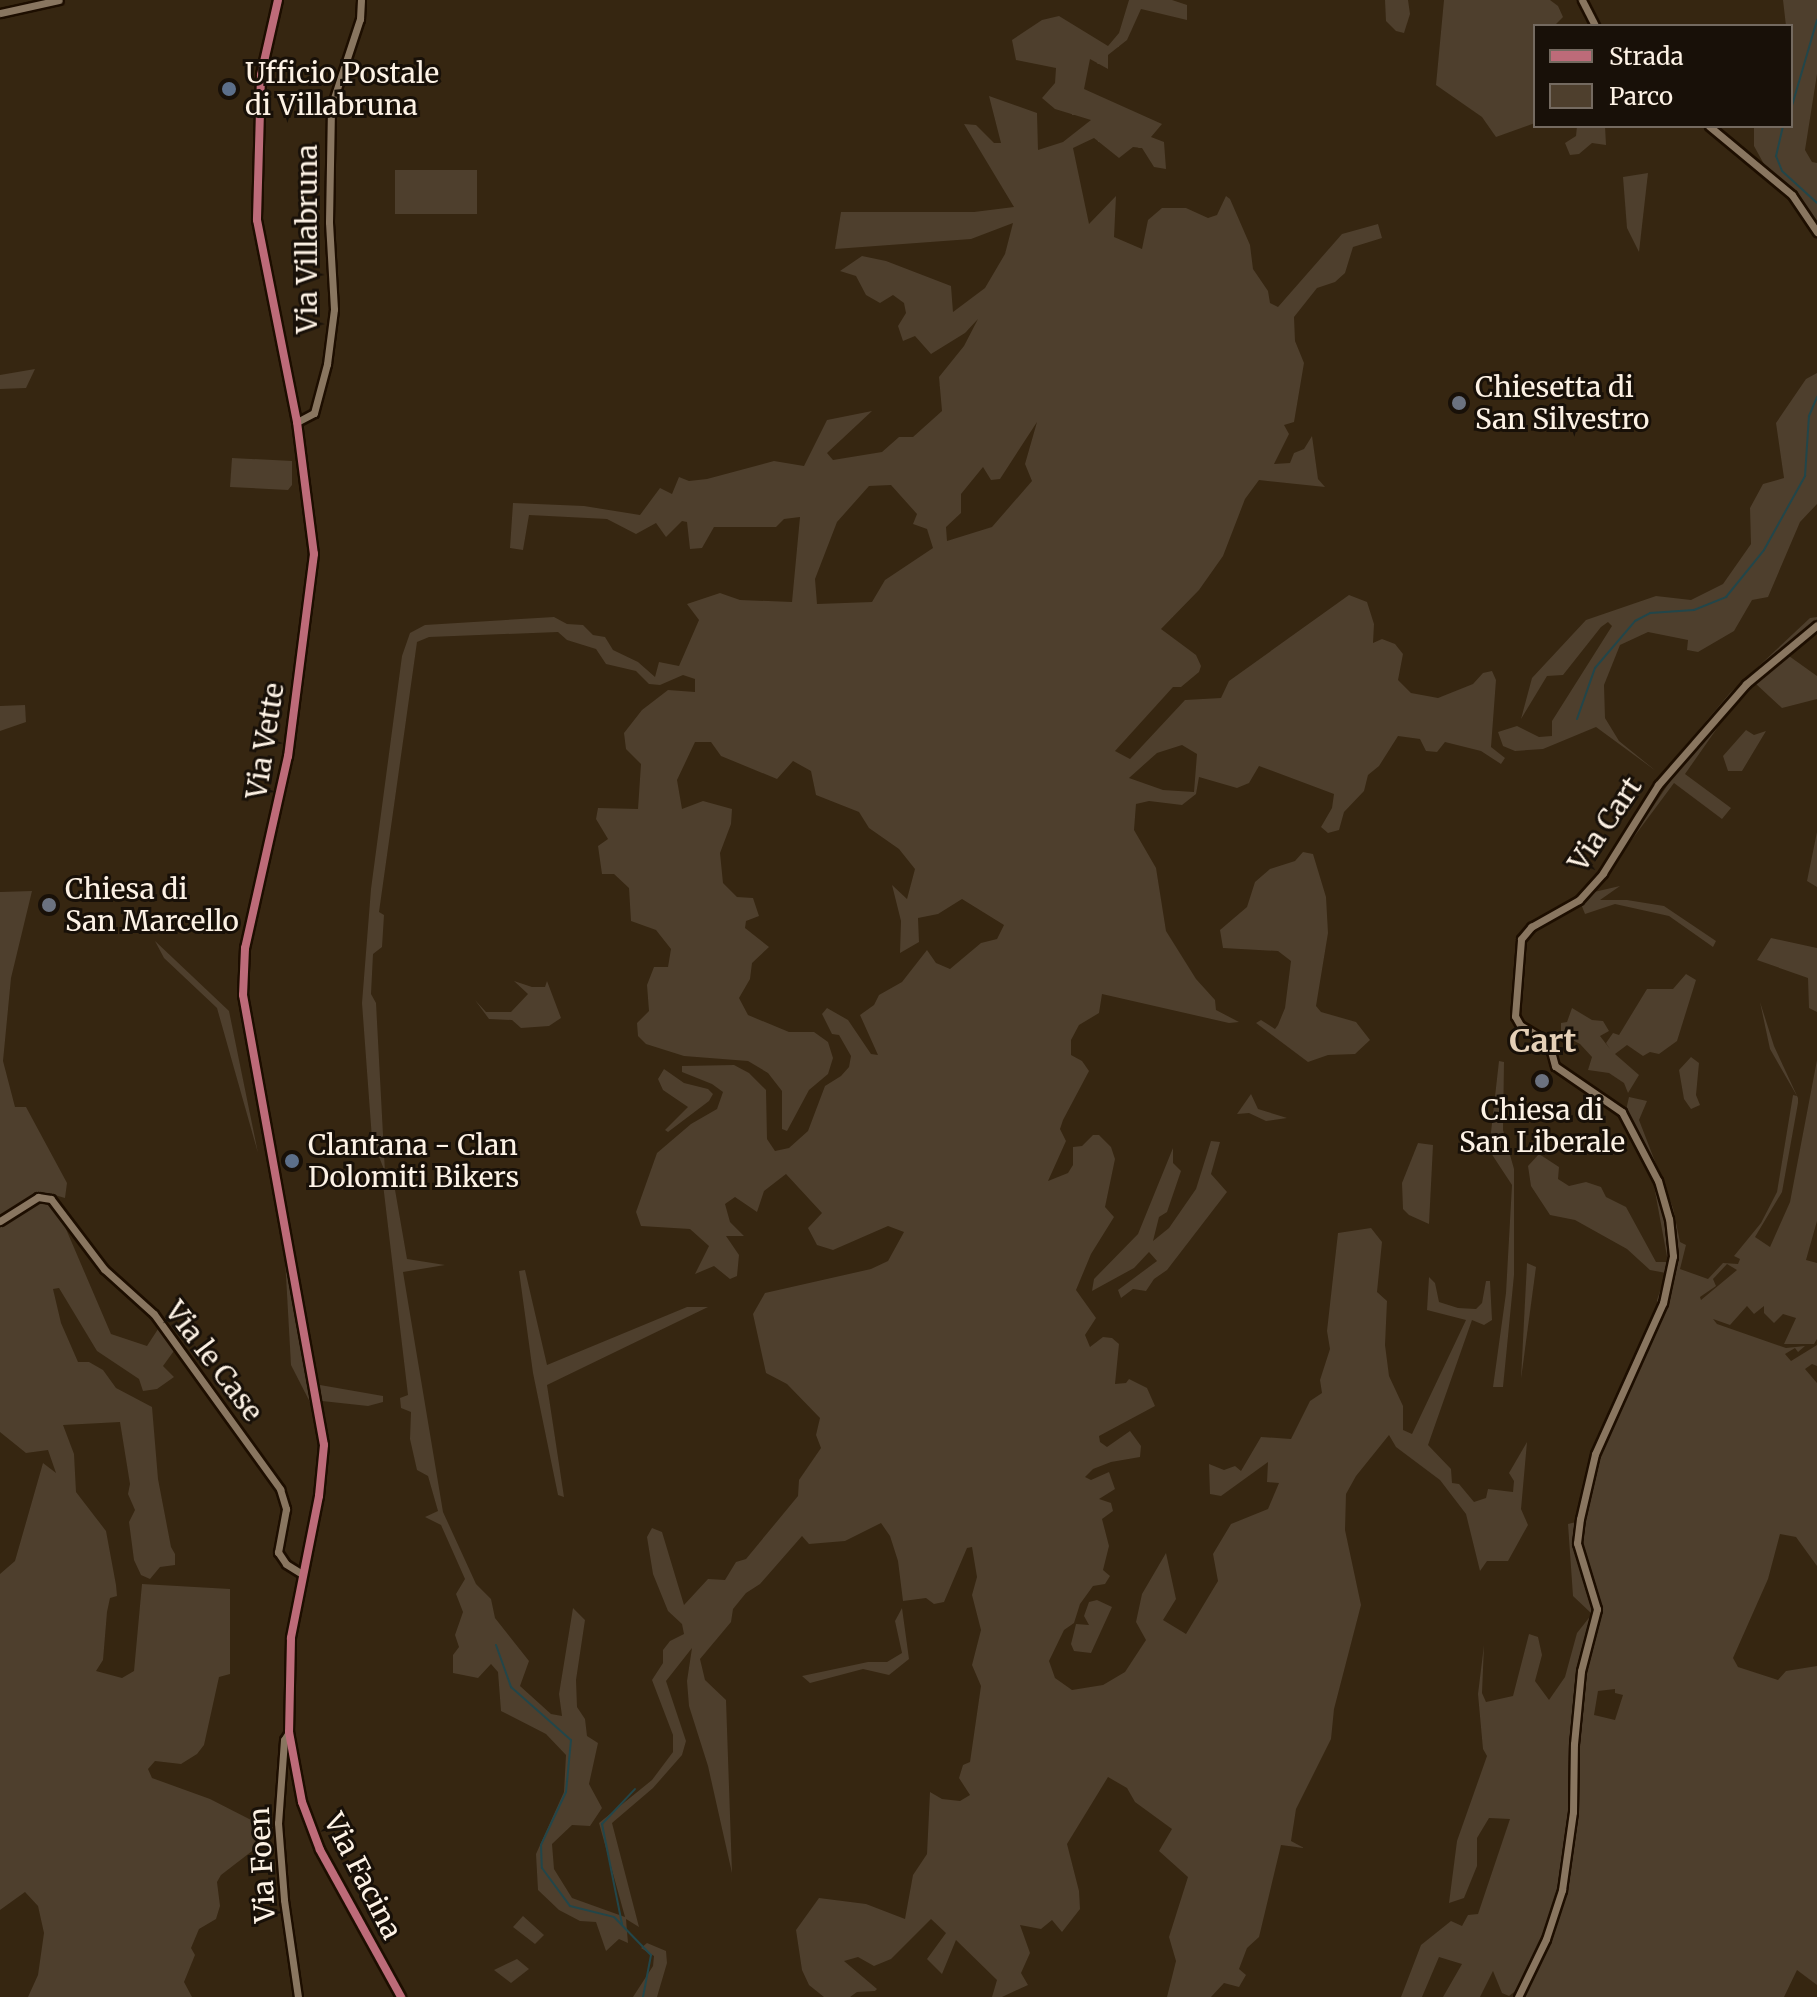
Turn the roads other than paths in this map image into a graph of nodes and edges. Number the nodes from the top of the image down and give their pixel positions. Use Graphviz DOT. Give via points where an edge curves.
graph roads {
  1 [pos="59,0"];
  2 [pos="278,0"];
  3 [pos="362,0"];
  4 [pos="1582,0"];
  5 [pos="0,13"];
  6 [pos="1594,24"];
  7 [pos="1712,128"];
  8 [pos="1817,232"];
  9 [pos="297,422"];
  10 [pos="1817,625"];
  11 [pos="0,1221"];
  12 [pos="320,1485"];
  13 [pos="302,1574"];
  14 [pos="289,1732"];
  15 [pos="298,1997"];
  16 [pos="401,1997"];
  17 [pos="1518,1997"];
  1 -- 5 [label="street"];
  2 -- 9 [label="main road, Via Vette" via="261,75 257,220"];
  3 -- 9 [label="street, Via Villabruna" via="331,107 334,309 327,364 314,413"];
  4 -- 6 [label="street"];
  7 -- 8 [label="street" via="1792,195"];
  9 -- 12 [label="main road, Via Vette" via="314,554 288,756 242,973 323,1430"];
  10 -- 17 [label="street, Via Cart" via="1736,694 1658,785 1603,873 1579,900 1531,927 1521,939 1515,1016 1540,1037 1555,1066 1622,1112 1658,1181 1673,1256 1663,1303 1595,1454 1580,1519 1577,1543 1597,1609 1581,1671 1573,1812 1562,1890"];
  11 -- 13 [label="street, Via le Case" via="38,1197 51,1199 104,1269 163,1324 280,1489 286,1509 278,1552"];
  12 -- 13 [label="main road, Via Facina"];
  13 -- 14 [label="main road, Via Facina" via="291,1638"];
  14 -- 15 [label="street, Via Foen" via="284,1740 278,1823"];
  14 -- 16 [label="main road, Via Facina" via="302,1802 320,1850"];
}
